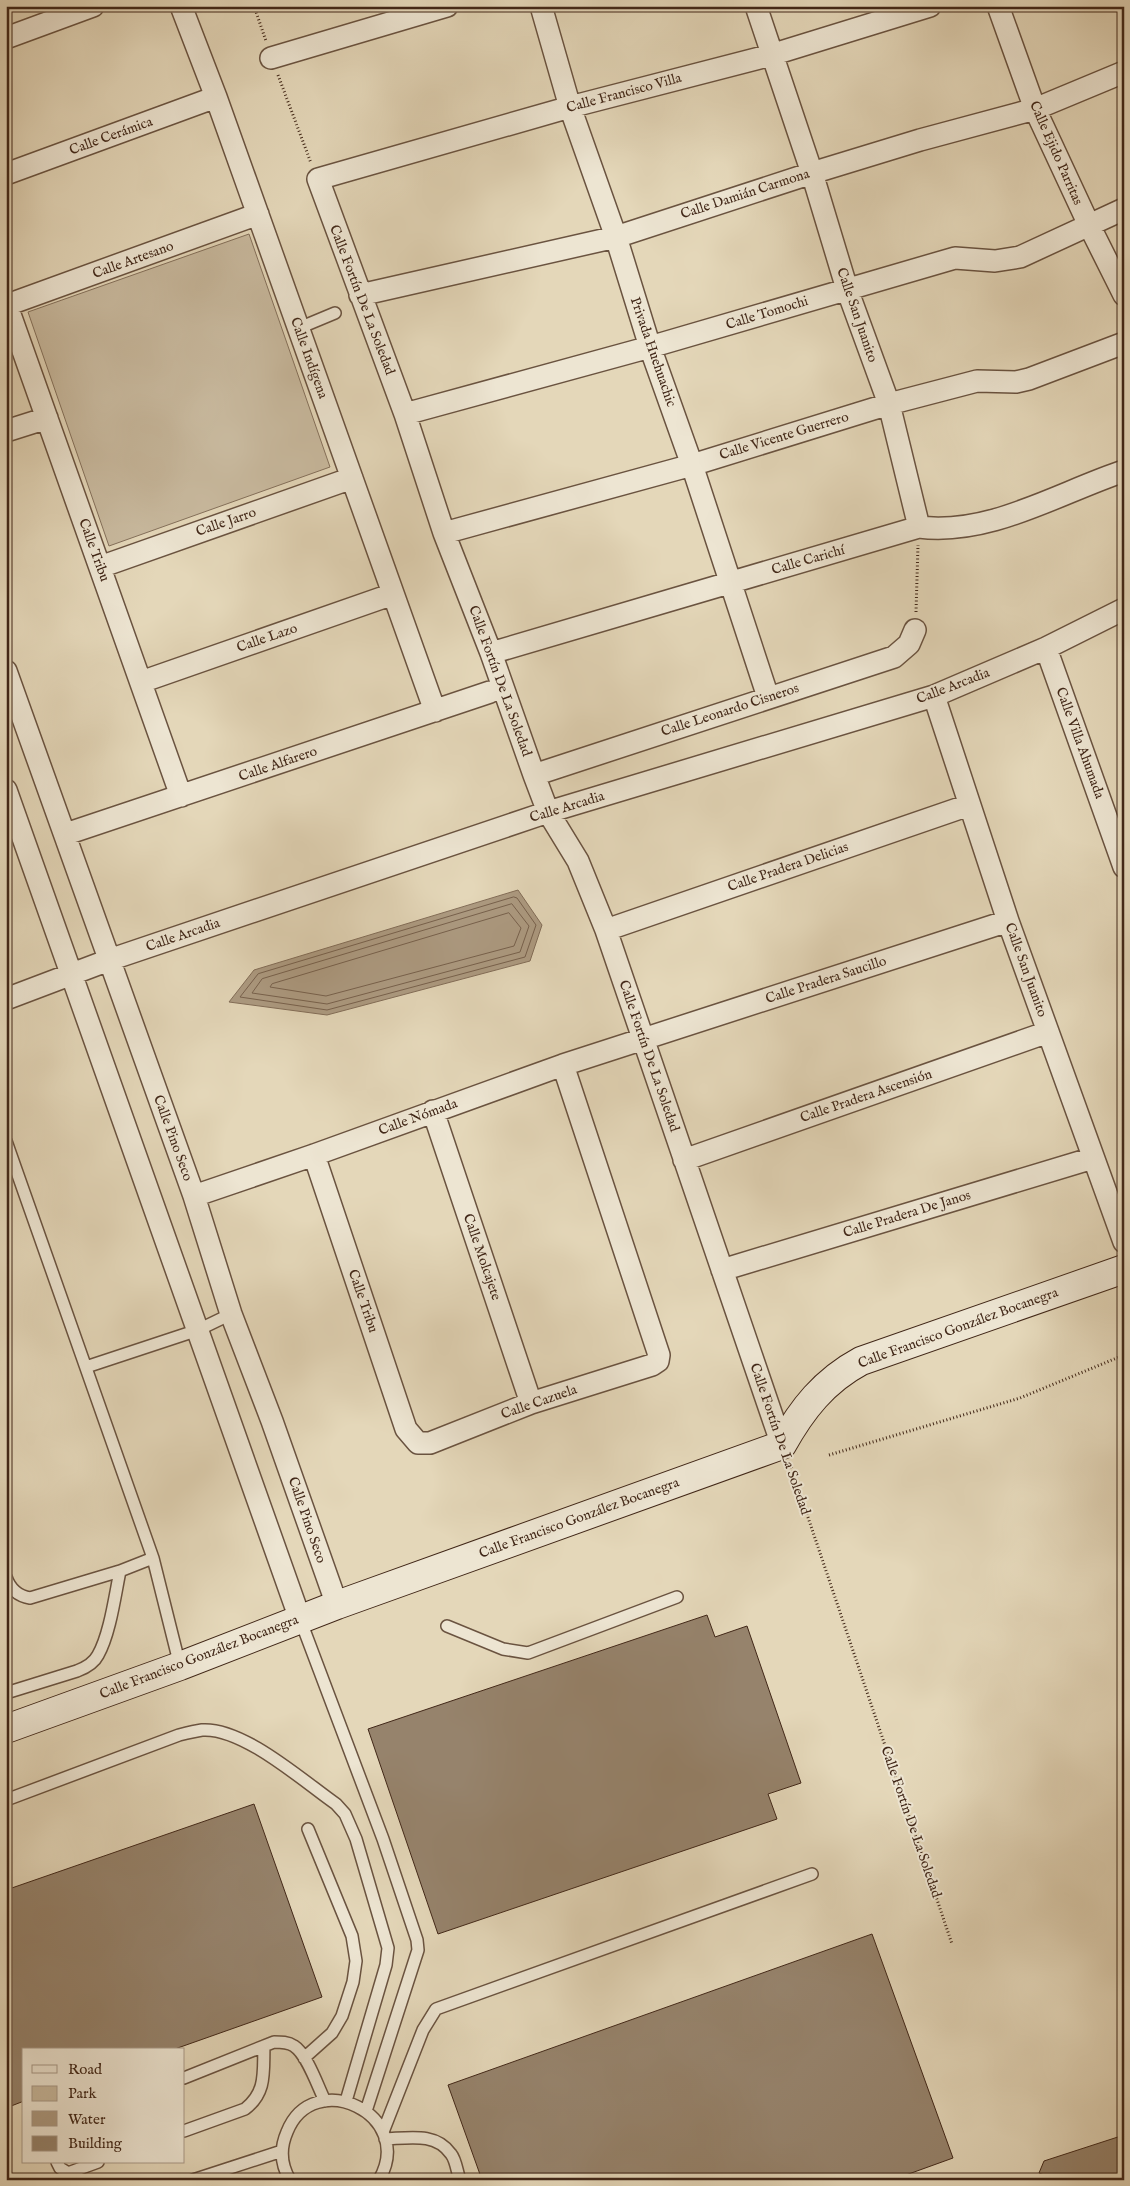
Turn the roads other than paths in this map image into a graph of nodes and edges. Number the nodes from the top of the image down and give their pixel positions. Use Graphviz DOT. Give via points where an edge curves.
graph roads {
  1 [pos="93,6"];
  2 [pos="182,6"];
  3 [pos="447,6"];
  4 [pos="541,6"];
  5 [pos="756,6"];
  6 [pos="930,6"];
  7 [pos="998,6"];
  8 [pos="6,38"];
  9 [pos="771,55"];
  10 [pos="271,58"];
  11 [pos="1124,72"];
  12 [pos="216,97"];
  13 [pos="570,107"];
  14 [pos="1035,109"];
  15 [pos="812,172"];
  16 [pos="6,174"];
  17 [pos="318,179"];
  18 [pos="1124,209"];
  19 [pos="258,214"];
  20 [pos="1089,225"];
  21 [pos="616,237"];
  22 [pos="847,289"];
  23 [pos="360,295"];
  24 [pos="1124,295"];
  25 [pos="7,304"];
  26 [pos="335,313"];
  27 [pos="298,328"];
  28 [pos="1124,343"];
  29 [pos="650,347"];
  30 [pos="889,404"];
  31 [pos="405,414"];
  32 [pos="47,418"];
  33 [pos="6,431"];
  34 [pos="692,465"];
  35 [pos="1124,471"];
  36 [pos="352,478"];
  37 [pos="919,527"];
  38 [pos="444,533"];
  39 [pos="100,567"];
  40 [pos="731,582"];
  41 [pos="393,594"];
  42 [pos="1124,609"];
  43 [pos="916,630"];
  44 [pos="1046,648"];
  45 [pos="491,654"];
  46 [pos="6,671"];
  47 [pos="141,682"];
  48 [pos="490,692"];
  49 [pos="934,696"];
  50 [pos="768,698"];
  51 [pos="434,711"];
  52 [pos="534,775"];
  53 [pos="6,790"];
  54 [pos="182,796"];
  55 [pos="969,805"];
  56 [pos="548,812"];
  57 [pos="66,834"];
  58 [pos="1124,867"];
  59 [pos="1008,921"];
  60 [pos="606,930"];
  61 [pos="109,960"];
  62 [pos="72,975"];
  63 [pos="6,998"];
  64 [pos="1048,1032"];
  65 [pos="643,1038"];
  66 [pos="563,1065"];
  67 [pos="433,1111"];
  68 [pos="6,1141"];
  69 [pos="314,1155"];
  70 [pos="1093,1158"];
  71 [pos="684,1160"];
  72 [pos="194,1196"];
  73 [pos="1124,1242"];
  74 [pos="1124,1269"];
  75 [pos="722,1270"];
  76 [pos="231,1314"];
  77 [pos="198,1330"];
  78 [pos="86,1367"];
  79 [pos="531,1403"];
  80 [pos="418,1443"];
  81 [pos="782,1445"];
  82 [pos="153,1558"];
  83 [pos="120,1571"];
  84 [pos="6,1577"];
  85 [pos="677,1597"];
  86 [pos="337,1605"];
  87 [pos="300,1619"];
  88 [pos="447,1626"];
  89 [pos="180,1666"];
  90 [pos="6,1694"];
  91 [pos="6,1729"];
  92 [pos="6,1800"];
  93 [pos="308,1829"];
  94 [pos="812,1874"];
  95 [pos="264,2046"];
  96 [pos="304,2058"];
  97 [pos="185,2078"];
  98 [pos="325,2101"];
  99 [pos="346,2101"];
  100 [pos="366,2111"];
  101 [pos="185,2131"];
  102 [pos="384,2135"];
  103 [pos="282,2151"];
  104 [pos="58,2164"];
  105 [pos="93,2164"];
  106 [pos="193,2180"];
  107 [pos="290,2180"];
  108 [pos="379,2180"];
  109 [pos="460,2180"];
  1 -- 8 [label="street"];
  2 -- 12 [label="street, Calle Indígena"];
  3 -- 10 [label="street"];
  4 -- 13 [label="street, Privada Huehuachic"];
  5 -- 9 [label="street, Calle San Juanito"];
  6 -- 9 [label="street, Calle Francisco Villa"];
  7 -- 14 [label="street, Calle Ejido Parritas"];
  9 -- 13 [label="street, Calle Francisco Villa"];
  9 -- 15 [label="street, Calle San Juanito"];
  11 -- 14 [label="street, Calle Damián Carmona"];
  12 -- 16 [label="street, Calle Cerámica"];
  12 -- 19 [label="street, Calle Indígena"];
  13 -- 17 [label="street, Calle Francisco Villa"];
  13 -- 21 [label="street, Privada Huehuachic"];
  14 -- 15 [label="street, Calle Damián Carmona"];
  14 -- 20 [label="street, Calle Ejido Parritas"];
  15 -- 21 [label="street, Calle Damián Carmona"];
  15 -- 22 [label="street, Calle San Juanito"];
  17 -- 23 [label="street, Calle Fortín De La Soledad"];
  18 -- 20 [label="street, Calle Tomochi"];
  19 -- 25 [label="street, Calle Artesano"];
  19 -- 27 [label="street, Calle Indígena"];
  20 -- 22 [label="street, Calle Tomochi" via="1020,257 995,261 955,258"];
  20 -- 24 [label="street, Calle Ejido Parritas"];
  21 -- 23 [label="street, Calle Damián Carmona"];
  21 -- 29 [label="street, Privada Huehuachic"];
  22 -- 29 [label="street, Calle Tomochi"];
  22 -- 30 [label="street, Calle San Juanito"];
  23 -- 31 [label="street, Calle Fortín De La Soledad"];
  25 -- 32 [label="street, Calle Tribu"];
  26 -- 27 [label="lane"];
  27 -- 36 [label="street, Calle Indígena"];
  28 -- 30 [label="street, Calle Vicente Guerrero" via="1029,379 977,381"];
  29 -- 31 [label="street, Calle Tomochi"];
  29 -- 34 [label="street, Privada Huehuachic"];
  30 -- 34 [label="street, Calle Vicente Guerrero"];
  30 -- 37 [label="street, Calle San Juanito"];
  31 -- 38 [label="street, Calle Fortín De La Soledad"];
  32 -- 33 [label="street"];
  32 -- 39 [label="street, Calle Tribu"];
  34 -- 38 [label="street, Calle Vicente Guerrero"];
  34 -- 40 [label="street, Privada Huehuachic"];
  35 -- 37 [label="street, Calle Carichí" via="1015,513 969,526 937,530"];
  36 -- 39 [label="street, Calle Jarro"];
  36 -- 41 [label="street, Calle Indígena"];
  37 -- 40 [label="street, Calle Carichí"];
  38 -- 45 [label="street, Calle Fortín De La Soledad"];
  39 -- 47 [label="street, Calle Tribu"];
  40 -- 45 [label="street, Calle Carichí"];
  40 -- 50 [label="street, Privada Huehuachic"];
  41 -- 47 [label="street, Calle Lazo"];
  41 -- 51 [label="street, Calle Indígena"];
  42 -- 44 [label="street, Calle Arcadia"];
  43 -- 50 [label="street, Calle Leonardo Cisneros" via="909,644 894,657"];
  44 -- 49 [label="street, Calle Arcadia"];
  44 -- 58 [label="street, Calle Villa Ahumada"];
  45 -- 52 [label="street, Calle Fortín De La Soledad"];
  46 -- 57 [label="street, Calle Pino Seco"];
  47 -- 54 [label="street, Calle Tribu"];
  48 -- 51 [label="street, Calle Alfarero"];
  49 -- 55 [label="street, Calle San Juanito"];
  49 -- 56 [label="street, Calle Arcadia"];
  50 -- 52 [label="street, Calle Leonardo Cisneros"];
  51 -- 54 [label="street, Calle Alfarero"];
  52 -- 56 [label="street, Calle Fortín De La Soledad"];
  53 -- 62 [label="street"];
  54 -- 57 [label="street, Calle Alfarero"];
  55 -- 59 [label="street, Calle San Juanito"];
  55 -- 60 [label="street, Calle Pradera Delicias"];
  56 -- 60 [label="street, Calle Fortín De La Soledad" via="578,861"];
  56 -- 61 [label="street, Calle Arcadia"];
  57 -- 61 [label="street, Calle Pino Seco"];
  59 -- 64 [label="street, Calle San Juanito"];
  59 -- 65 [label="street, Calle Pradera Saucillo"];
  60 -- 65 [label="street, Calle Fortín De La Soledad"];
  61 -- 62 [label="street, Calle Arcadia"];
  61 -- 72 [label="street, Calle Pino Seco"];
  62 -- 63 [label="street, Calle Arcadia"];
  62 -- 77 [label="street"];
  64 -- 70 [label="street, Calle San Juanito"];
  64 -- 71 [label="street, Calle Pradera Ascensión"];
  65 -- 66 [label="street, Calle Nómada"];
  65 -- 71 [label="street, Calle Fortín De La Soledad"];
  66 -- 67 [label="street, Calle Nómada"];
  66 -- 79 [label="street, Calle Cazuela" via="659,1358 652,1365"];
  67 -- 69 [label="street, Calle Nómada"];
  67 -- 79 [label="street, Calle Molcajete"];
  68 -- 78 [label="lane"];
  69 -- 72 [label="street, Calle Nómada"];
  69 -- 80 [label="street, Calle Tribu" via="406,1429"];
  70 -- 73 [label="street, Calle San Juanito"];
  70 -- 75 [label="street, Calle Pradera De Janos"];
  71 -- 75 [label="street, Calle Fortín De La Soledad"];
  72 -- 76 [label="street, Calle Pino Seco"];
  74 -- 81 [label="street, Calle Francisco González Bocanegra" via="861,1361 823,1388 796,1421"];
  75 -- 81 [label="street, Calle Fortín De La Soledad"];
  76 -- 77 [label="lane"];
  76 -- 86 [label="street, Calle Pino Seco"];
  77 -- 78 [label="lane"];
  77 -- 87 [label="street"];
  78 -- 82 [label="lane"];
  79 -- 80 [label="street, Calle Cazuela" via="430,1443"];
  81 -- 86 [label="street, Calle Francisco González Bocanegra"];
  82 -- 83 [label="lane"];
  82 -- 89 [label="lane"];
  83 -- 84 [label="lane" via="30,1598 14,1591"];
  83 -- 90 [label="lane" via="98,1656 85,1668"];
  85 -- 88 [label="lane" via="528,1653 503,1649"];
  86 -- 87 [label="street, Calle Francisco González Bocanegra"];
  87 -- 89 [label="street, Calle Francisco González Bocanegra"];
  87 -- 100 [label="lane" via="383,1839 417,1940 418,1950"];
  89 -- 91 [label="street, Calle Francisco González Bocanegra"];
  92 -- 99 [label="lane" via="180,1735 203,1730 229,1734 258,1748 336,1804 345,1814 356,1839 388,1948 386,1965"];
  93 -- 96 [label="lane" via="352,1936 356,1960 342,2016 332,2033"];
  94 -- 102 [label="lane" via="436,2009 423,2030"];
  95 -- 96 [label="lane" via="274,2042 292,2044"];
  95 -- 97 [label="lane"];
  95 -- 101 [label="lane" via="262,2087 252,2104"];
  96 -- 98 [label="lane"];
  98 -- 99 [label="lane"];
  98 -- 103 [label="lane" via="312,2105 294,2119"];
  99 -- 100 [label="lane"];
  100 -- 102 [label="lane"];
  102 -- 108 [label="lane" via="386,2162"];
  102 -- 109 [label="lane" via="439,2141 452,2155"];
  103 -- 106 [label="lane"];
  103 -- 107 [label="lane"];
  104 -- 105 [label="lane" via="68,2173"];
}
